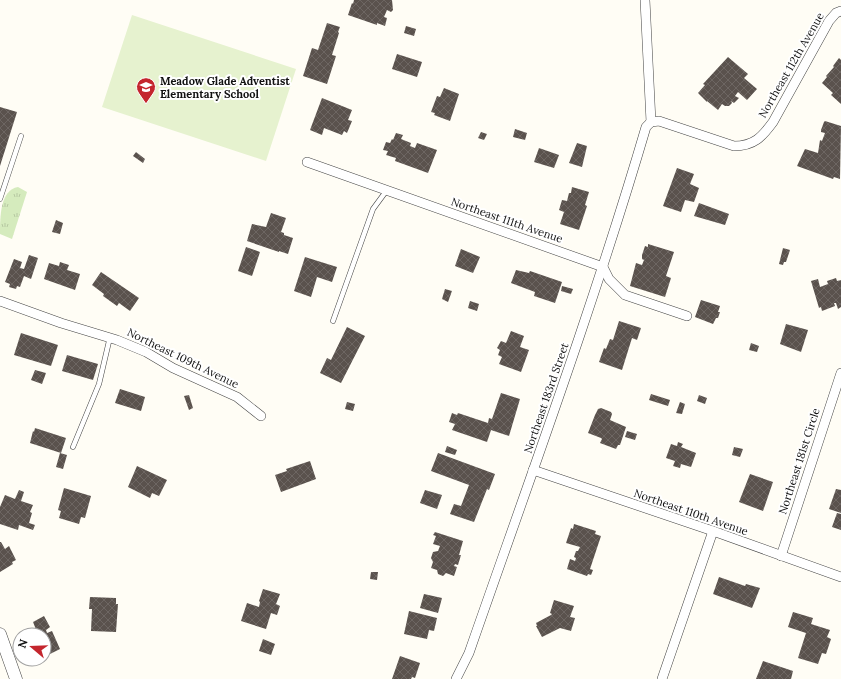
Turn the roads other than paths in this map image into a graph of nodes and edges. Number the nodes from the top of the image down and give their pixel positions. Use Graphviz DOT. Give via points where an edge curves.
graph roads {
  1 [pos="645,0"];
  2 [pos="841,11"];
  3 [pos="651,122"];
  4 [pos="21,136"];
  5 [pos="307,162"];
  6 [pos="387,190"];
  7 [pos="0,199"];
  8 [pos="604,267"];
  9 [pos="0,301"];
  10 [pos="687,316"];
  11 [pos="333,321"];
  12 [pos="110,338"];
  13 [pos="841,373"];
  14 [pos="260,416"];
  15 [pos="73,447"];
  16 [pos="533,470"];
  17 [pos="713,531"];
  18 [pos="781,556"];
  19 [pos="841,577"];
  20 [pos="0,634"];
  21 [pos="16,679"];
  22 [pos="456,679"];
  23 [pos="662,679"];
  1 -- 3 [label="street"];
  2 -- 3 [label="street, Northeast 112th Avenue" via="829,21 772,122 754,142 734,146 660,121"];
  3 -- 8 [label="street, Northeast 183rd Street" via="646,127"];
  4 -- 7 [label="lane"];
  5 -- 6 [label="street, Northeast 111th Avenue"];
  6 -- 8 [label="street, Northeast 111th Avenue"];
  6 -- 11 [label="lane" via="374,208"];
  8 -- 10 [label="street" via="609,279 625,295"];
  8 -- 16 [label="street, Northeast 183rd Street"];
  9 -- 12 [label="street, Northeast 109th Avenue"];
  12 -- 14 [label="street, Northeast 109th Avenue" via="146,352 173,368 237,397"];
  12 -- 15 [label="lane" via="99,384"];
  13 -- 18 [label="street, Northeast 181st Circle"];
  16 -- 17 [label="street, Northeast 110th Avenue"];
  16 -- 22 [label="street, Northeast 183rd Street" via="469,653"];
  17 -- 18 [label="street, Northeast 110th Avenue"];
  17 -- 23 [label="street"];
  18 -- 19 [label="street, Northeast 110th Avenue"];
  20 -- 21 [label="street"];
}
